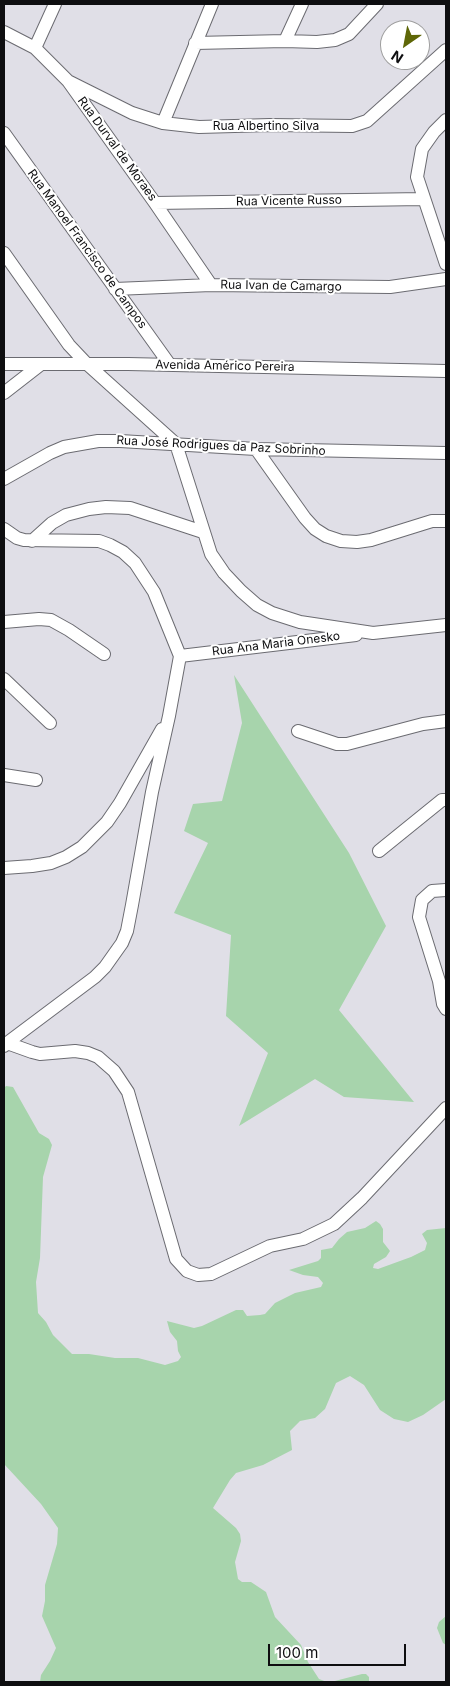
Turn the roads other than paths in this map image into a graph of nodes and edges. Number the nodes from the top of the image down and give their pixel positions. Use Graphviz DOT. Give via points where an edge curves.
graph roads {
  1 [pos="55,4"];
  2 [pos="212,4"];
  3 [pos="302,4"];
  4 [pos="377,4"];
  5 [pos="4,32"];
  6 [pos="285,41"];
  7 [pos="195,43"];
  8 [pos="35,48"];
  9 [pos="446,50"];
  10 [pos="68,81"];
  11 [pos="446,120"];
  12 [pos="163,123"];
  13 [pos="4,133"];
  14 [pos="423,199"];
  15 [pos="155,203"];
  16 [pos="4,253"];
  17 [pos="446,264"];
  18 [pos="446,279"];
  19 [pos="211,285"];
  20 [pos="115,289"];
  21 [pos="4,364"];
  22 [pos="86,364"];
  23 [pos="40,365"];
  24 [pos="170,365"];
  25 [pos="446,371"];
  26 [pos="4,393"];
  27 [pos="176,444"];
  28 [pos="256,449"];
  29 [pos="446,453"];
  30 [pos="4,479"];
  31 [pos="446,521"];
  32 [pos="4,530"];
  33 [pos="203,532"];
  34 [pos="32,541"];
  35 [pos="4,622"];
  36 [pos="446,625"];
  37 [pos="373,633"];
  38 [pos="104,654"];
  39 [pos="180,656"];
  40 [pos="4,679"];
  41 [pos="169,716"];
  42 [pos="446,721"];
  43 [pos="50,723"];
  44 [pos="298,731"];
  45 [pos="4,775"];
  46 [pos="36,780"];
  47 [pos="446,800"];
  48 [pos="379,852"];
  49 [pos="4,868"];
  50 [pos="446,890"];
  51 [pos="443,980"];
  52 [pos="446,1009"];
  53 [pos="5,1044"];
  54 [pos="446,1108"];
  1 -- 8 [label="street"];
  2 -- 7 [label="street"];
  3 -- 6 [label="street"];
  4 -- 6 [label="street" via="349,34 335,40"];
  5 -- 8 [label="street, Rua Durval de Moraes"];
  6 -- 7 [label="street"];
  7 -- 12 [label="street"];
  8 -- 10 [label="street, Rua Durval de Moraes"];
  9 -- 12 [label="street, Rua Albertino Silva" via="368,121 352,126 199,127"];
  10 -- 12 [label="street, Rua Albertino Silva" via="132,113"];
  10 -- 15 [label="street, Rua Durval de Moraes"];
  11 -- 14 [label="street" via="422,150 417,177"];
  13 -- 20 [label="street, Rua Manoel Francisco de Campos"];
  14 -- 15 [label="street, Rua Vicente Russo"];
  14 -- 17 [label="street"];
  15 -- 19 [label="street, Rua Durval de Moraes"];
  16 -- 22 [label="street"];
  18 -- 19 [label="street, Rua Ivan de Camargo" via="390,287"];
  19 -- 20 [label="street, Rua Ivan de Camargo"];
  20 -- 24 [label="street, Rua Manoel Francisco de Campos"];
  21 -- 23 [label="street, Avenida Américo Pereira"];
  22 -- 23 [label="street, Avenida Américo Pereira"];
  22 -- 24 [label="street, Avenida Américo Pereira"];
  22 -- 27 [label="street"];
  23 -- 26 [label="street"];
  24 -- 25 [label="street, Avenida Américo Pereira"];
  27 -- 28 [label="street, Rua José Rodrigues da Paz Sobrinho"];
  27 -- 30 [label="street, Rua José Rodrigues da Paz Sobrinho" via="76,443 50,453"];
  27 -- 33 [label="street"];
  28 -- 29 [label="street, Rua José Rodrigues da Paz Sobrinho"];
  28 -- 31 [label="street" via="305,518 326,536 357,542 432,521"];
  32 -- 34 [label="street" via="17,538"];
  33 -- 34 [label="street" via="130,508 106,507 66,515"];
  33 -- 37 [label="street" via="211,554 224,573 260,606 300,622"];
  34 -- 39 [label="street" via="99,541 123,552 135,562 154,592"];
  35 -- 38 [label="street" via="39,618 51,620"];
  36 -- 37 [label="street"];
  37 -- 39 [label="street, Rua Ana Maria Onesko"];
  39 -- 41 [label="street"];
  40 -- 43 [label="street"];
  41 -- 49 [label="street" via="120,803 107,822 82,847 51,863"];
  41 -- 53 [label="street" via="131,914 122,944 95,977"];
  42 -- 44 [label="street" via="347,744 337,744"];
  45 -- 46 [label="street"];
  47 -- 48 [label="street"];
  50 -- 51 [label="street" via="432,891 422,900 419,917"];
  51 -- 52 [label="street"];
  53 -- 54 [label="street" via="40,1054 88,1053 102,1060 118,1077 128,1092 176,1259 187,1271 198,1275 210,1274 270,1246 303,1238 334,1224"];
}
